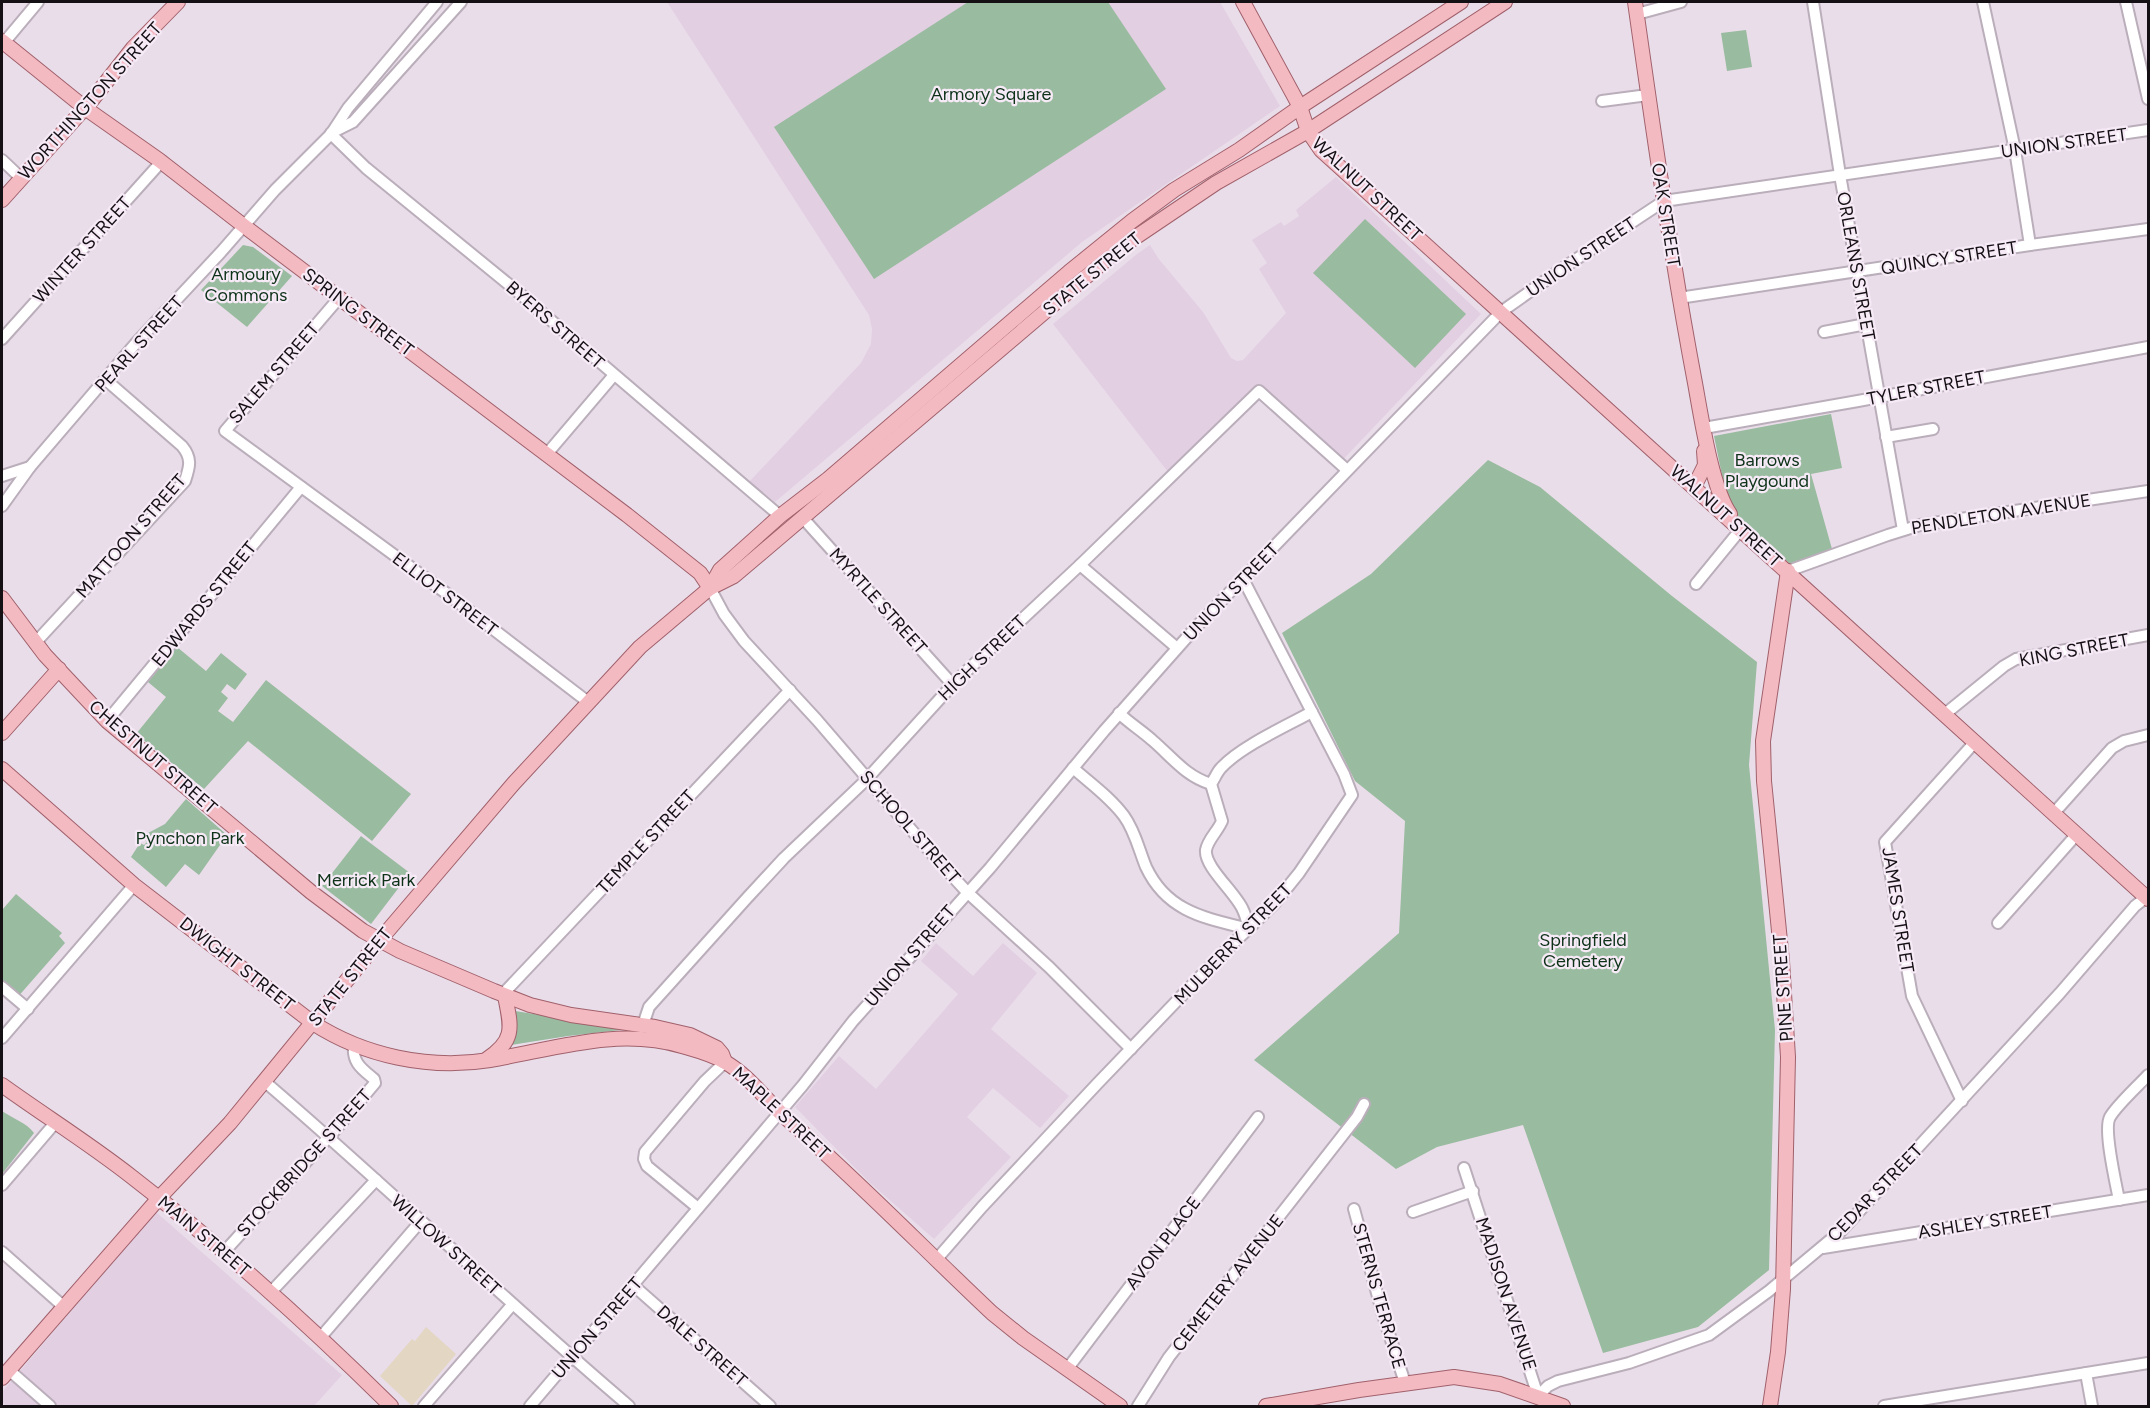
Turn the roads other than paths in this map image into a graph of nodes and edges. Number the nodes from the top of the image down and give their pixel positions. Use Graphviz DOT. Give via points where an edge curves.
graph roads {
  1 [pos="38,2"];
  2 [pos="178,2"];
  3 [pos="437,2"];
  4 [pos="461,2"];
  5 [pos="1243,2"];
  6 [pos="1461,2"];
  7 [pos="1505,2"];
  8 [pos="1681,2"];
  9 [pos="1813,2"];
  10 [pos="1983,2"];
  11 [pos="2126,2"];
  12 [pos="1636,8"];
  13 [pos="1446,12"];
  14 [pos="1460,31"];
  15 [pos="403,42"];
  16 [pos="2,43"];
  17 [pos="416,52"];
  18 [pos="1648,95"];
  19 [pos="2148,99"];
  20 [pos="1602,101"];
  21 [pos="1300,107"];
  22 [pos="85,108"];
  23 [pos="2148,130"];
  24 [pos="1308,131"];
  25 [pos="331,134"];
  26 [pos="2015,150"];
  27 [pos="2,160"];
  28 [pos="162,161"];
  29 [pos="1840,175"];
  30 [pos="21,178"];
  31 [pos="1174,190"];
  32 [pos="2,200"];
  33 [pos="1664,201"];
  34 [pos="1184,205"];
  35 [pos="244,226"];
  36 [pos="2148,229"];
  37 [pos="2030,245"];
  38 [pos="1857,272"];
  39 [pos="339,298"];
  40 [pos="1679,298"];
  41 [pos="1501,312"];
  42 [pos="1866,324"];
  43 [pos="1824,332"];
  44 [pos="2,339"];
  45 [pos="2148,346"];
  46 [pos="614,375"];
  47 [pos="106,380"];
  48 [pos="1878,398"];
  49 [pos="1704,428"];
  50 [pos="1933,429"];
  51 [pos="1886,437"];
  52 [pos="546,455"];
  53 [pos="30,467"];
  54 [pos="1347,470"];
  55 [pos="2,476"];
  56 [pos="301,487"];
  57 [pos="1694,487"];
  58 [pos="2148,491"];
  59 [pos="2,506"];
  60 [pos="780,516"];
  61 [pos="802,517"];
  62 [pos="1741,529"];
  63 [pos="1904,530"];
  64 [pos="1080,565"];
  65 [pos="1788,571"];
  66 [pos="1243,579"];
  67 [pos="1696,584"];
  68 [pos="710,588"];
  69 [pos="2,598"];
  70 [pos="2148,635"];
  71 [pos="35,643"];
  72 [pos="1177,648"];
  73 [pos="59,669"];
  74 [pos="953,684"];
  75 [pos="790,690"];
  76 [pos="588,702"];
  77 [pos="1312,712"];
  78 [pos="1119,713"];
  79 [pos="1945,714"];
  80 [pos="107,721"];
  81 [pos="2,733"];
  82 [pos="2148,735"];
  83 [pos="1975,742"];
  84 [pos="1073,768"];
  85 [pos="2,769"];
  86 [pos="867,778"];
  87 [pos="1211,784"];
  88 [pos="2054,813"];
  89 [pos="2077,834"];
  90 [pos="135,885"];
  91 [pos="967,892"];
  92 [pos="2148,897"];
  93 [pos="1998,923"];
  94 [pos="1249,929"];
  95 [pos="379,941"];
  96 [pos="2,987"];
  97 [pos="503,995"];
  98 [pos="28,1009"];
  99 [pos="312,1023"];
  100 [pos="643,1025"];
  101 [pos="2,1038"];
  102 [pos="354,1045"];
  103 [pos="1131,1048"];
  104 [pos="486,1060"];
  105 [pos="725,1062"];
  106 [pos="2148,1075"];
  107 [pos="264,1081"];
  108 [pos="2,1085"];
  109 [pos="1962,1101"];
  110 [pos="1364,1104"];
  111 [pos="779,1112"];
  112 [pos="1258,1117"];
  113 [pos="55,1123"];
  114 [pos="329,1137"];
  115 [pos="1464,1168"];
  116 [pos="376,1180"];
  117 [pos="2,1185"];
  118 [pos="1473,1191"];
  119 [pos="2148,1195"];
  120 [pos="159,1198"];
  121 [pos="2119,1200"];
  122 [pos="698,1208"];
  123 [pos="1354,1209"];
  124 [pos="1413,1212"];
  125 [pos="420,1222"];
  126 [pos="1821,1248"];
  127 [pos="225,1251"];
  128 [pos="2,1252"];
  129 [pos="936,1260"];
  130 [pos="1784,1279"];
  131 [pos="634,1286"];
  132 [pos="271,1292"];
  133 [pos="509,1302"];
  134 [pos="64,1307"];
  135 [pos="320,1338"];
  136 [pos="571,1357"];
  137 [pos="2148,1363"];
  138 [pos="1068,1368"];
  139 [pos="2086,1373"];
  140 [pos="5,1374"];
  141 [pos="1405,1383"];
  142 [pos="1538,1396"];
  143 [pos="763,1404"];
  144 [pos="50,1407"];
  145 [pos="391,1407"];
  146 [pos="424,1407"];
  147 [pos="530,1407"];
  148 [pos="629,1407"];
  149 [pos="1120,1407"];
  150 [pos="1138,1407"];
  151 [pos="1266,1407"];
  152 [pos="1563,1407"];
  153 [pos="1770,1407"];
  154 [pos="1884,1407"];
  155 [pos="2092,1407"];
  1 -- 16 [label="street"];
  2 -- 22 [label="main road, WORTHINGTON STREET" via="133,48"];
  3 -- 15 [label="street, PEARL STREET"];
  4 -- 17 [label="street, PEARL STREET"];
  5 -- 21 [label="main road, WALNUT STREET"];
  6 -- 13 [label="main road, STATE STREET"];
  7 -- 14 [label="main road, STATE STREET"];
  8 -- 12 [label="street"];
  9 -- 29 [label="street, ORLEANS STREET"];
  10 -- 26 [label="street"];
  11 -- 19 [label="street"];
  12 -- 18 [label="main road, OAK STREET"];
  13 -- 14 [label="main road"];
  13 -- 21 [label="main road, STATE STREET"];
  14 -- 24 [label="main road, STATE STREET"];
  15 -- 17 [label="street"];
  15 -- 25 [label="street, PEARL STREET"];
  16 -- 22 [label="main road, SPRING STREET"];
  17 -- 25 [label="street, PEARL STREET" via="353,122"];
  18 -- 20 [label="street"];
  18 -- 33 [label="main road, OAK STREET"];
  21 -- 24 [label="main road, WALNUT STREET"];
  21 -- 31 [label="main road, STATE STREET"];
  22 -- 28 [label="main road, SPRING STREET"];
  22 -- 30 [label="main road, WORTHINGTON STREET"];
  23 -- 26 [label="street, UNION STREET"];
  24 -- 34 [label="main road, STATE STREET"];
  24 -- 41 [label="main road, WALNUT STREET" via="1321,150"];
  25 -- 35 [label="street, PEARL STREET"];
  25 -- 46 [label="street, BYERS STREET" via="366,168"];
  26 -- 29 [label="street, UNION STREET"];
  26 -- 37 [label="street"];
  27 -- 30 [label="street"];
  28 -- 35 [label="main road, SPRING STREET"];
  28 -- 44 [label="street, WINTER STREET"];
  29 -- 33 [label="street, UNION STREET"];
  29 -- 38 [label="street, ORLEANS STREET"];
  30 -- 32 [label="main road, WORTHINGTON STREET"];
  31 -- 34 [label="main road"];
  31 -- 60 [label="main road, STATE STREET" via="1069,272"];
  33 -- 40 [label="main road, OAK STREET"];
  33 -- 41 [label="street, UNION STREET"];
  34 -- 61 [label="main road, STATE STREET" via="1121,247"];
  35 -- 39 [label="main road, SPRING STREET"];
  35 -- 47 [label="street, PEARL STREET"];
  36 -- 37 [label="street, QUINCY STREET"];
  37 -- 38 [label="street, QUINCY STREET"];
  38 -- 40 [label="street, QUINCY STREET"];
  38 -- 42 [label="street, ORLEANS STREET"];
  39 -- 52 [label="main road, SPRING STREET"];
  39 -- 56 [label="street, SALEM STREET" via="225,431"];
  40 -- 49 [label="main road, OAK STREET"];
  41 -- 54 [label="street, UNION STREET"];
  41 -- 57 [label="main road, WALNUT STREET"];
  42 -- 43 [label="street"];
  42 -- 48 [label="street, ORLEANS STREET"];
  45 -- 48 [label="street, TYLER STREET"];
  46 -- 52 [label="street"];
  46 -- 60 [label="street, BYERS STREET"];
  47 -- 53 [label="street, PEARL STREET"];
  47 -- 71 [label="street, MATTOON STREET" via="182,446 190,457 190,465 185,481"];
  48 -- 49 [label="street, TYLER STREET"];
  48 -- 51 [label="street, ORLEANS STREET"];
  49 -- 57 [label="main road, OAK STREET" via="1705,465"];
  49 -- 62 [label="main road, OAK STREET" via="1723,501"];
  50 -- 51 [label="street"];
  51 -- 63 [label="street, ORLEANS STREET"];
  52 -- 68 [label="main road, SPRING STREET" via="666,545 700,573"];
  53 -- 55 [label="street"];
  53 -- 59 [label="street, PEARL STREET"];
  54 -- 64 [label="street, HIGH STREET" via="1259,392"];
  54 -- 66 [label="street, UNION STREET"];
  56 -- 76 [label="street, ELLIOT STREET"];
  56 -- 80 [label="street, EDWARDS STREET"];
  57 -- 62 [label="main road, WALNUT STREET"];
  58 -- 63 [label="street, PENDLETON AVENUE"];
  60 -- 68 [label="main road, STATE STREET" via="720,570"];
  61 -- 68 [label="main road, STATE STREET" via="734,576"];
  61 -- 74 [label="street, MYRTLE STREET"];
  62 -- 65 [label="main road, WALNUT STREET"];
  62 -- 67 [label="street"];
  63 -- 65 [label="street, PENDLETON AVENUE"];
  64 -- 72 [label="street"];
  64 -- 74 [label="street, HIGH STREET"];
  65 -- 79 [label="main road, WALNUT STREET"];
  65 -- 130 [label="main road, PINE STREET" via="1763,741 1787,1046"];
  66 -- 72 [label="street, UNION STREET"];
  66 -- 77 [label="street, MULBERRY STREET"];
  68 -- 75 [label="street, SCHOOL STREET" via="744,640"];
  68 -- 76 [label="main road, STATE STREET" via="640,647"];
  69 -- 71 [label="main road, CHESTNUT STREET"];
  70 -- 79 [label="street, KING STREET" via="2016,659"];
  71 -- 73 [label="main road, CHESTNUT STREET"];
  72 -- 78 [label="street, UNION STREET"];
  73 -- 80 [label="main road, CHESTNUT STREET"];
  73 -- 81 [label="main road"];
  74 -- 86 [label="street, HIGH STREET"];
  75 -- 86 [label="street, SCHOOL STREET"];
  75 -- 97 [label="street, TEMPLE STREET"];
  76 -- 95 [label="main road, STATE STREET" via="477,824"];
  77 -- 87 [label="street" via="1232,759"];
  77 -- 94 [label="street, MULBERRY STREET" via="1352,795 1287,889"];
  78 -- 84 [label="street, UNION STREET"];
  78 -- 87 [label="street" via="1177,765"];
  79 -- 83 [label="main road, WALNUT STREET"];
  80 -- 95 [label="main road, CHESTNUT STREET" via="311,892"];
  82 -- 88 [label="street" via="2112,748"];
  83 -- 88 [label="main road, WALNUT STREET"];
  83 -- 109 [label="street, JAMES STREET" via="1885,842 1912,996"];
  84 -- 91 [label="street, UNION STREET"];
  84 -- 94 [label="street" via="1123,814 1164,894 1193,914"];
  85 -- 90 [label="main road, DWIGHT STREET"];
  86 -- 91 [label="street, SCHOOL STREET"];
  86 -- 100 [label="street, HIGH STREET" via="730,916 649,1007"];
  87 -- 94 [label="street" via="1222,821 1207,848 1207,860 1243,909"];
  88 -- 89 [label="main road, WALNUT STREET"];
  89 -- 92 [label="main road, WALNUT STREET"];
  89 -- 93 [label="street"];
  90 -- 98 [label="street"];
  90 -- 99 [label="main road, DWIGHT STREET"];
  91 -- 103 [label="street, SCHOOL STREET"];
  91 -- 111 [label="street, UNION STREET"];
  92 -- 109 [label="street, CEDAR STREET" via="2135,906"];
  94 -- 103 [label="street, MULBERRY STREET"];
  95 -- 97 [label="main road, MAPLE STREET"];
  95 -- 99 [label="main road, STATE STREET"];
  96 -- 98 [label="street"];
  97 -- 100 [label="main road, MAPLE STREET" via="557,1012"];
  97 -- 104 [label="main road" via="510,1035 504,1046"];
  98 -- 101 [label="street"];
  99 -- 102 [label="main road, DWIGHT STREET"];
  99 -- 107 [label="main road, STATE STREET"];
  100 -- 105 [label="main road, MAPLE STREET" via="702,1039 717,1048"];
  102 -- 104 [label="main road, DWIGHT STREET" via="408,1059"];
  102 -- 114 [label="street, STOCKBRIDGE STREET" via="356,1062 375,1083"];
  103 -- 129 [label="street, MULBERRY STREET"];
  104 -- 105 [label="main road, DWIGHT STREET" via="625,1037 668,1042"];
  105 -- 111 [label="main road, MAPLE STREET"];
  105 -- 122 [label="street" via="645,1152 647,1166"];
  106 -- 121 [label="street" via="2108,1122"];
  107 -- 114 [label="street, WILLOW STREET"];
  107 -- 120 [label="main road, STATE STREET"];
  108 -- 113 [label="main road, MAIN STREET"];
  109 -- 126 [label="street, CEDAR STREET"];
  110 -- 150 [label="street, CEMETERY AVENUE" via="1170,1357"];
  111 -- 122 [label="street, UNION STREET"];
  111 -- 129 [label="main road, MAPLE STREET"];
  112 -- 138 [label="street, AVON PLACE"];
  113 -- 117 [label="street"];
  113 -- 120 [label="main road, MAIN STREET"];
  114 -- 116 [label="street, WILLOW STREET"];
  114 -- 127 [label="street, STOCKBRIDGE STREET"];
  115 -- 118 [label="street, MADISON AVENUE"];
  116 -- 125 [label="street, WILLOW STREET"];
  116 -- 132 [label="street"];
  118 -- 124 [label="street"];
  118 -- 142 [label="street, MADISON AVENUE"];
  119 -- 121 [label="street, ASHLEY STREET"];
  120 -- 127 [label="main road, MAIN STREET"];
  120 -- 134 [label="main road, STATE STREET"];
  121 -- 126 [label="street, ASHLEY STREET"];
  122 -- 131 [label="street, UNION STREET"];
  123 -- 141 [label="street, STERNS TERRACE"];
  125 -- 133 [label="street, WILLOW STREET"];
  125 -- 135 [label="street"];
  126 -- 130 [label="street, CEDAR STREET"];
  127 -- 132 [label="main road, MAIN STREET"];
  128 -- 134 [label="street"];
  129 -- 138 [label="main road, MAPLE STREET" via="1003,1323"];
  130 -- 142 [label="street, CEDAR STREET" via="1709,1335 1629,1363 1558,1381"];
  130 -- 153 [label="main road, PINE STREET"];
  131 -- 136 [label="street, UNION STREET"];
  131 -- 143 [label="street, DALE STREET"];
  132 -- 135 [label="main road, MAIN STREET"];
  133 -- 136 [label="street, WILLOW STREET"];
  133 -- 146 [label="street"];
  134 -- 140 [label="main road, STATE STREET"];
  135 -- 145 [label="main road, MAIN STREET"];
  136 -- 147 [label="street, UNION STREET"];
  136 -- 148 [label="street, WILLOW STREET"];
  137 -- 139 [label="street"];
  138 -- 149 [label="main road, MAPLE STREET"];
  139 -- 154 [label="street"];
  139 -- 155 [label="street"];
  140 -- 144 [label="street"];
  141 -- 142 [label="main road" via="1464,1378"];
  141 -- 151 [label="main road"];
  142 -- 152 [label="main road"];
}
